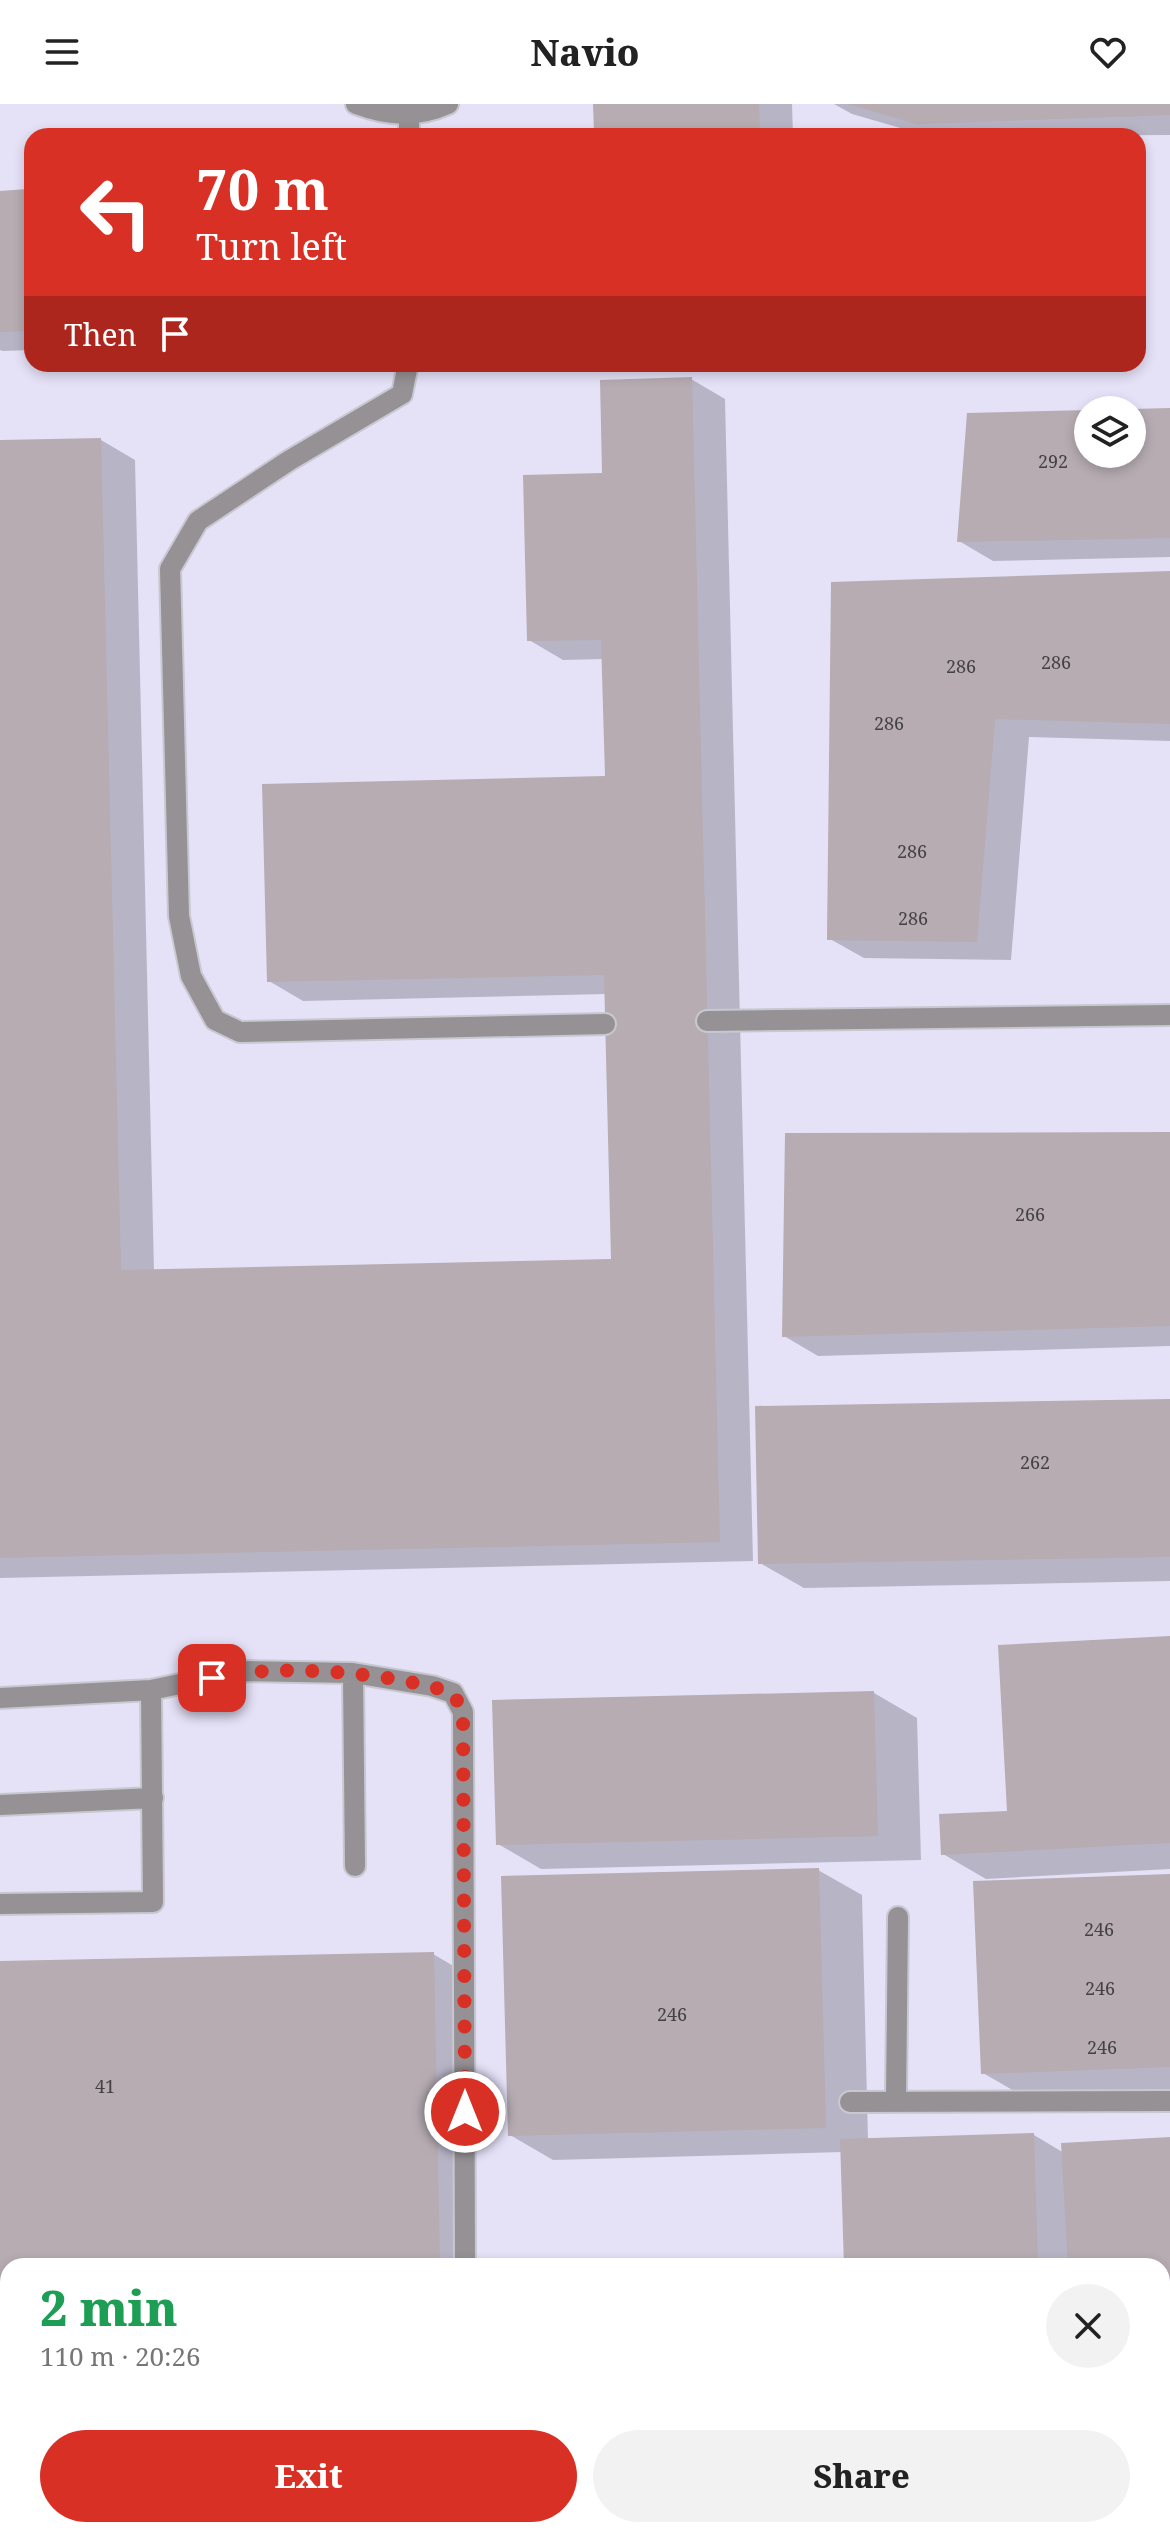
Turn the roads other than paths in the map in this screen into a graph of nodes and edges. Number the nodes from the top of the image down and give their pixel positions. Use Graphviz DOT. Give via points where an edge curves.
graph roads {
  1 [pos="356,104"];
  2 [pos="448,104"];
  3 [pos="409,126"];
  4 [pos="406,372"];
  5 [pos="1170,1015"];
  6 [pos="707,1021"];
  7 [pos="605,1024"];
  8 [pos="353,1673"];
  9 [pos="151,1690"];
  10 [pos="0,1698"];
  11 [pos="153,1798"];
  12 [pos="0,1805"];
  13 [pos="355,1866"];
  14 [pos="0,1904"];
  15 [pos="898,1917"];
  16 [pos="896,2101"];
  17 [pos="1170,2101"];
  18 [pos="850,2102"];
  19 [pos="465,2258"];
  1 -- 3 [label="street"];
  2 -- 3 [label="street"];
  4 -- 7 [label="street" via="402,394 198,521 170,569 179,916 191,976 215,1020 240,1032"];
  5 -- 6 [label="street"];
  8 -- 9 [label="street" via="242,1671"];
  8 -- 13 [label="street"];
  8 -- 19 [label="street" via="453,1693 463,1712"];
  9 -- 10 [label="street"];
  9 -- 11 [label="street"];
  11 -- 12 [label="street"];
  11 -- 14 [label="street" via="153,1902"];
  15 -- 16 [label="street"];
  16 -- 17 [label="street"];
  16 -- 18 [label="street"];
}
